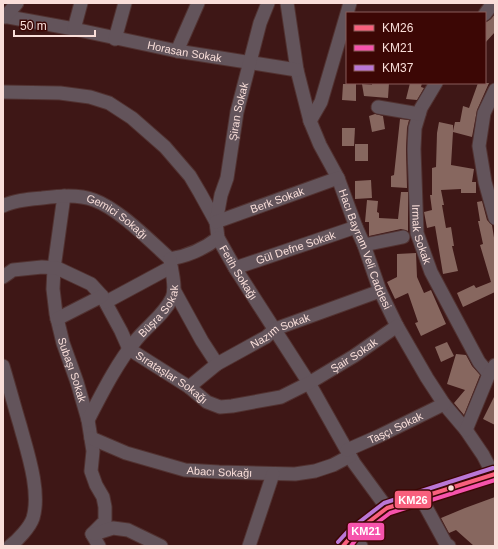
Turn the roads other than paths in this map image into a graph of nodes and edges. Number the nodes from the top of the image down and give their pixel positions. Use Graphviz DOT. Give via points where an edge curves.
graph roads {
  1 [pos="17,3"];
  2 [pos="81,3"];
  3 [pos="124,3"];
  4 [pos="198,3"];
  5 [pos="268,3"];
  6 [pos="287,3"];
  7 [pos="493,3"];
  8 [pos="486,13"];
  9 [pos="4,16"];
  10 [pos="346,17"];
  11 [pos="74,29"];
  12 [pos="115,39"];
  13 [pos="178,51"];
  14 [pos="250,63"];
  15 [pos="296,70"];
  16 [pos="435,84"];
  17 [pos="495,90"];
  18 [pos="3,92"];
  19 [pos="378,107"];
  20 [pos="420,114"];
  21 [pos="310,121"];
  22 [pos="338,178"];
  23 [pos="64,196"];
  24 [pos="3,206"];
  25 [pos="495,218"];
  26 [pos="216,222"];
  27 [pos="356,227"];
  28 [pos="403,237"];
  29 [pos="218,238"];
  30 [pos="364,245"];
  31 [pos="170,263"];
  32 [pos="54,268"];
  33 [pos="235,268"];
  34 [pos="3,277"];
  35 [pos="174,290"];
  36 [pos="380,291"];
  37 [pos="104,299"];
  38 [pos="57,319"];
  39 [pos="397,326"];
  40 [pos="275,329"];
  41 [pos="129,350"];
  42 [pos="217,364"];
  43 [pos="3,366"];
  44 [pos="492,370"];
  45 [pos="309,384"];
  46 [pos="189,387"];
  47 [pos="444,404"];
  48 [pos="88,420"];
  49 [pos="466,430"];
  50 [pos="91,438"];
  51 [pos="348,453"];
  52 [pos="273,474"];
  53 [pos="494,474"];
  54 [pos="421,498"];
  55 [pos="387,508"];
  56 [pos="92,534"];
  57 [pos="353,534"];
  58 [pos="447,545"];
  59 [pos="10,546"];
  60 [pos="98,546"];
  61 [pos="161,546"];
  62 [pos="249,546"];
  63 [pos="343,546"];
  64 [pos="361,546"];
  1 -- 9 [label="street"];
  2 -- 11 [label="street"];
  3 -- 12 [label="street"];
  4 -- 13 [label="street"];
  5 -- 14 [label="street, Şiran Sokak"];
  6 -- 15 [label="street, Hacı Bayram Veli Caddesi"];
  7 -- 8 [label="street"];
  9 -- 11 [label="street, Horasan Sokak"];
  10 -- 21 [label="street" via="321,102"];
  11 -- 12 [label="street, Horasan Sokak"];
  12 -- 13 [label="street, Horasan Sokak"];
  13 -- 14 [label="street, Horasan Sokak"];
  14 -- 15 [label="street, Horasan Sokak"];
  14 -- 26 [label="street, Şiran Sokak" via="236,112 227,178"];
  15 -- 21 [label="street, Hacı Bayram Veli Caddesi"];
  16 -- 20 [label="street, Irmak Sokak"];
  17 -- 25 [label="street" via="484,113 479,146"];
  18 -- 26 [label="street, Fetih Sokağı" via="60,93 110,103 132,118 165,147 190,176"];
  19 -- 20 [label="street"];
  20 -- 44 [label="street, Irmak Sokak" via="415,128 414,149 418,233 431,272 479,362"];
  21 -- 22 [label="street, Hacı Bayram Veli Caddesi"];
  22 -- 26 [label="street, Berk Sokak"];
  22 -- 27 [label="street, Hacı Bayram Veli Caddesi"];
  23 -- 24 [label="street, Gemici Sokağı"];
  23 -- 31 [label="street, Gemici Sokağı" via="94,200 110,208 141,232"];
  23 -- 32 [label="street, Subaşı Sokak"];
  26 -- 29 [label="street, Fetih Sokağı"];
  27 -- 30 [label="street, Hacı Bayram Veli Caddesi"];
  27 -- 33 [label="street, Gül Defne Sokak"];
  28 -- 30 [label="street"];
  29 -- 31 [label="street" via="208,246"];
  29 -- 33 [label="street, Fetih Sokağı"];
  30 -- 36 [label="street, Hacı Bayram Veli Caddesi"];
  31 -- 35 [label="street, Büşra Sokak"];
  31 -- 37 [label="street"];
  32 -- 34 [label="street, Sırataşlar Sokağı" via="13,270"];
  32 -- 37 [label="street, Sırataşlar Sokağı" via="73,274 91,284"];
  32 -- 38 [label="street, Subaşı Sokak" via="53,289"];
  33 -- 40 [label="street, Fetih Sokağı"];
  35 -- 41 [label="street, Büşra Sokak" via="166,308"];
  35 -- 42 [label="street"];
  36 -- 39 [label="street, Hacı Bayram Veli Caddesi"];
  36 -- 40 [label="street, Nazım Sokak"];
  37 -- 38 [label="street"];
  37 -- 41 [label="street, Sırataşlar Sokağı"];
  38 -- 48 [label="street, Subaşı Sokak"];
  39 -- 45 [label="street, Şair Sokak"];
  39 -- 47 [label="street, Hacı Bayram Veli Caddesi"];
  40 -- 42 [label="street, Nazım Sokak" via="266,337"];
  40 -- 45 [label="street, Fetih Sokağı"];
  41 -- 46 [label="street, Sırataşlar Sokağı"];
  41 -- 48 [label="street, Büşra Sokak" via="102,392"];
  42 -- 46 [label="street, Nazım Sokak"];
  43 -- 59 [label="street" via="29,458 35,501 33,519"];
  44 -- 49 [label="street"];
  45 -- 46 [label="street, Sırataşlar Sokağı" via="281,397 220,407 207,402"];
  45 -- 51 [label="street, Fetih Sokağı"];
  47 -- 49 [label="street, Hacı Bayram Veli Caddesi"];
  47 -- 51 [label="street, Taşçı Sokak"];
  48 -- 50 [label="street, Subaşı Sokak"];
  49 -- 53 [label="street, Hacı Bayram Veli Caddesi"];
  50 -- 52 [label="street, Abacı Sokağı" via="126,453 185,470"];
  50 -- 56 [label="street, Subaşı Sokak" via="91,471 106,507 106,521"];
  51 -- 52 [label="street, Abacı Sokağı" via="333,465 315,471"];
  51 -- 55 [label="street, Fetih Sokağı"];
  52 -- 62 [label="street"];
  53 -- 54 [label="street"];
  54 -- 55 [label="street"];
  54 -- 58 [label="street"];
  55 -- 57 [label="street"];
  56 -- 60 [label="street"];
  56 -- 61 [label="street" via="113,528 128,530"];
  57 -- 63 [label="street"];
  57 -- 64 [label="street"];
}
